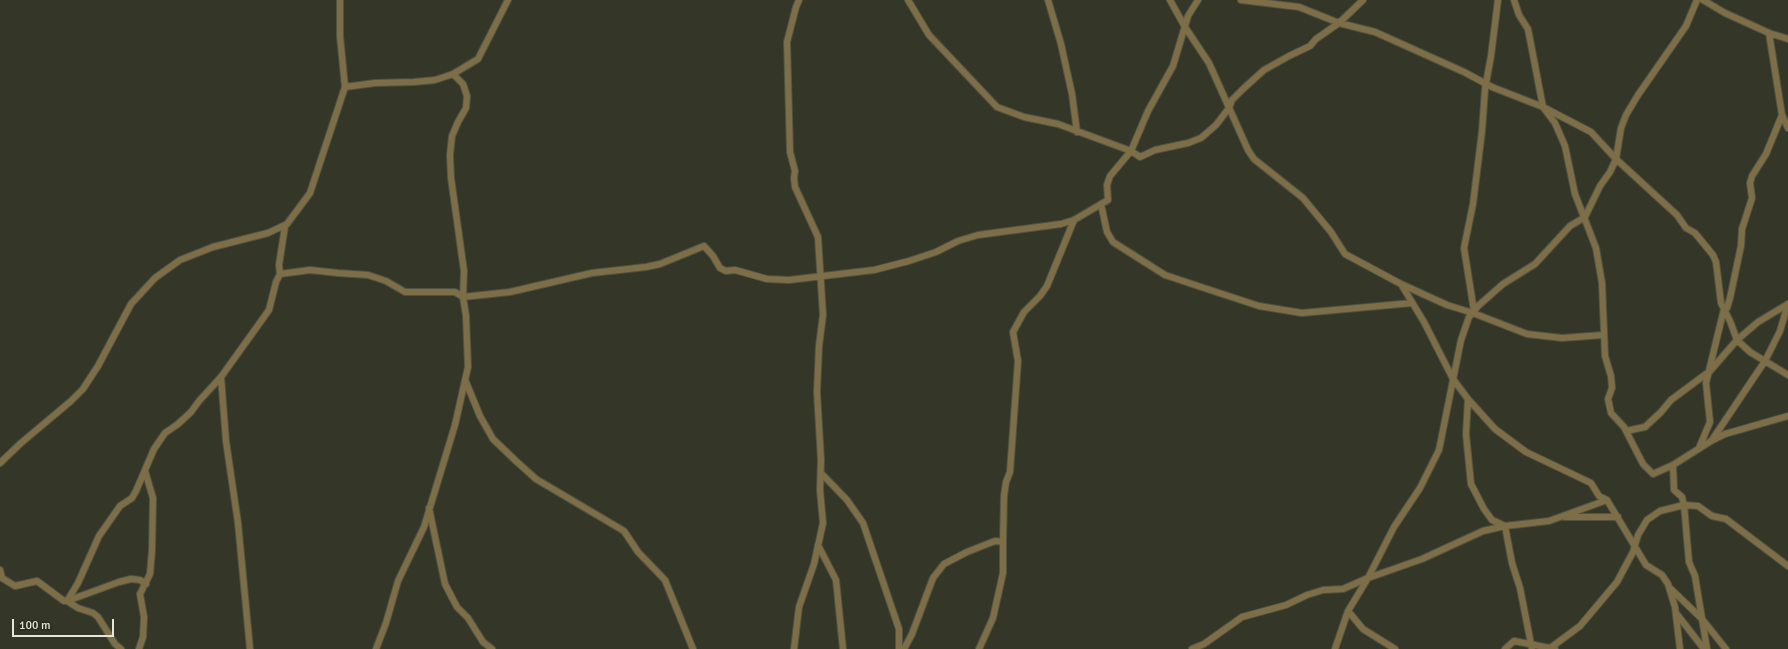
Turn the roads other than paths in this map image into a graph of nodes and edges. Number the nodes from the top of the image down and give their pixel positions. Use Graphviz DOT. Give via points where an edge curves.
graph roads {
  1 [pos="340,0"];
  2 [pos="508,0"];
  3 [pos="799,0"];
  4 [pos="908,0"];
  5 [pos="1048,0"];
  6 [pos="1170,0"];
  7 [pos="1198,0"];
  8 [pos="1241,0"];
  9 [pos="1363,0"];
  10 [pos="1498,0"];
  11 [pos="1514,0"];
  12 [pos="1698,0"];
  13 [pos="1703,0"];
  14 [pos="1339,23"];
  15 [pos="1184,27"];
  16 [pos="1769,33"];
  17 [pos="1788,39"];
  18 [pos="453,74"];
  19 [pos="1486,84"];
  20 [pos="344,87"];
  21 [pos="1543,107"];
  22 [pos="1229,108"];
  23 [pos="1782,115"];
  24 [pos="1788,128"];
  25 [pos="1077,132"];
  26 [pos="1131,151"];
  27 [pos="1616,159"];
  28 [pos="1101,204"];
  29 [pos="1585,217"];
  30 [pos="1074,220"];
  31 [pos="285,226"];
  32 [pos="280,274"];
  33 [pos="820,277"];
  34 [pos="1401,284"];
  35 [pos="463,297"];
  36 [pos="1412,303"];
  37 [pos="1788,304"];
  38 [pos="1724,309"];
  39 [pos="1473,312"];
  40 [pos="1603,335"];
  41 [pos="1737,340"];
  42 [pos="1765,361"];
  43 [pos="1710,371"];
  44 [pos="1788,375"];
  45 [pos="221,377"];
  46 [pos="1454,379"];
  47 [pos="466,382"];
  48 [pos="1468,400"];
  49 [pos="1788,416"];
  50 [pos="1626,431"];
  51 [pos="1711,441"];
  52 [pos="1698,449"];
  53 [pos="0,462"];
  54 [pos="1673,465"];
  55 [pos="144,469"];
  56 [pos="821,473"];
  57 [pos="1607,500"];
  58 [pos="1684,504"];
  59 [pos="429,508"];
  60 [pos="1560,516"];
  61 [pos="1618,517"];
  62 [pos="1505,526"];
  63 [pos="1003,542"];
  64 [pos="818,545"];
  65 [pos="1635,546"];
  66 [pos="1788,566"];
  67 [pos="0,570"];
  68 [pos="1368,578"];
  69 [pos="146,584"];
  70 [pos="1670,588"];
  71 [pos="67,601"];
  72 [pos="1348,611"];
  73 [pos="1676,613"];
  74 [pos="1702,619"];
  75 [pos="1532,646"];
  76 [pos="121,649"];
  77 [pos="139,649"];
  78 [pos="250,649"];
  79 [pos="376,649"];
  80 [pos="492,649"];
  81 [pos="693,649"];
  82 [pos="794,649"];
  83 [pos="843,649"];
  84 [pos="899,649"];
  85 [pos="904,649"];
  86 [pos="980,649"];
  87 [pos="1192,649"];
  88 [pos="1335,649"];
  89 [pos="1395,649"];
  90 [pos="1505,649"];
  91 [pos="1552,649"];
  92 [pos="1680,649"];
  93 [pos="1706,649"];
  94 [pos="1726,649"];
  1 -- 20 [label="street"];
  2 -- 18 [label="street" via="478,59"];
  3 -- 33 [label="street" via="787,42 790,152 795,171 795,187 818,237"];
  4 -- 25 [label="street" via="930,35 997,107"];
  5 -- 25 [label="street" via="1072,94"];
  6 -- 15 [label="street"];
  7 -- 15 [label="street"];
  8 -- 14 [label="street" via="1299,7"];
  9 -- 14 [label="street"];
  10 -- 19 [label="street"];
  11 -- 21 [label="street" via="1519,15 1528,29"];
  12 -- 27 [label="street" via="1686,26 1626,115"];
  13 -- 16 [label="street"];
  14 -- 19 [label="street" via="1388,37"];
  14 -- 22 [label="street" via="1310,46 1264,70 1232,100"];
  15 -- 22 [label="street" via="1209,63"];
  15 -- 26 [label="street" via="1173,66 1148,111"];
  16 -- 17 [label="street"];
  16 -- 23 [label="street"];
  18 -- 20 [label="street" via="421,82"];
  18 -- 35 [label="street" via="463,84 467,96 466,108 452,136 450,155 464,271"];
  19 -- 21 [label="street"];
  19 -- 39 [label="street" via="1473,204 1464,248"];
  20 -- 31 [label="street" via="310,193"];
  21 -- 27 [label="street" via="1591,132"];
  21 -- 29 [label="street" via="1555,123 1565,146 1575,194"];
  22 -- 26 [label="street" via="1216,125 1201,138 1155,150 1140,157"];
  22 -- 34 [label="street" via="1254,159 1303,198 1346,254"];
  23 -- 24 [label="street"];
  23 -- 38 [label="street" via="1766,154 1752,176 1752,198 1742,229 1730,298 1727,308"];
  25 -- 26 [label="street"];
  26 -- 28 [label="street" via="1110,176 1107,185 1108,200"];
  27 -- 29 [label="street"];
  27 -- 38 [label="street" via="1677,215 1686,228 1695,233 1713,255"];
  28 -- 30 [label="street"];
  28 -- 36 [label="street" via="1113,242 1165,275 1259,306 1302,313"];
  29 -- 39 [label="street" via="1570,226 1535,264 1503,284"];
  29 -- 40 [label="street" via="1600,265"];
  30 -- 33 [label="street" via="1062,224 978,235 888,267"];
  30 -- 63 [label="street" via="1047,286 1024,312 1013,332 1018,361 1010,472 1004,496"];
  31 -- 32 [label="street"];
  31 -- 53 [label="street" via="213,247 180,260 155,278 131,304 83,389"];
  32 -- 35 [label="street" via="310,270 368,274 405,292 455,292"];
  32 -- 45 [label="street" via="269,310"];
  33 -- 35 [label="street" via="767,279 735,270 726,271 720,268 704,246 646,268 592,273 510,292"];
  33 -- 56 [label="street" via="823,315 817,392"];
  34 -- 36 [label="street"];
  34 -- 39 [label="street" via="1447,306"];
  35 -- 47 [label="street" via="468,367"];
  36 -- 46 [label="street"];
  37 -- 41 [label="street" via="1758,322"];
  37 -- 42 [label="street" via="1780,331"];
  38 -- 41 [label="street"];
  38 -- 43 [label="street"];
  39 -- 40 [label="street" via="1527,334 1562,338"];
  39 -- 46 [label="street" via="1461,340"];
  40 -- 50 [label="street" via="1605,356 1611,376 1612,388 1608,399 1611,413"];
  41 -- 42 [label="street"];
  41 -- 43 [label="street"];
  42 -- 44 [label="street"];
  42 -- 51 [label="street"];
  43 -- 50 [label="street" via="1671,400 1645,427"];
  43 -- 52 [label="street" via="1706,389 1710,422"];
  45 -- 55 [label="street" via="191,412 165,433"];
  45 -- 78 [label="street" via="225,435 238,524"];
  46 -- 48 [label="street"];
  46 -- 68 [label="street" via="1439,450 1420,488 1394,527"];
  47 -- 59 [label="street" via="446,458"];
  47 -- 81 [label="street" via="493,439 516,461 536,479 624,531 638,552 664,580"];
  48 -- 57 [label="street" via="1495,429 1526,452 1591,483 1599,496"];
  48 -- 62 [label="street" via="1466,434 1471,484 1492,520"];
  49 -- 51 [label="street" via="1725,434"];
  50 -- 54 [label="street" via="1643,464 1653,474"];
  51 -- 52 [label="street"];
  52 -- 54 [label="street"];
  54 -- 58 [label="street" via="1674,490 1682,497"];
  55 -- 69 [label="street" via="153,498 151,564"];
  55 -- 71 [label="street" via="141,482 132,498 120,506 99,536"];
  56 -- 64 [label="street" via="823,524"];
  56 -- 84 [label="street" via="847,500 863,523 899,629"];
  57 -- 60 [label="street"];
  57 -- 61 [label="street"];
  58 -- 65 [label="street" via="1660,511 1647,520"];
  58 -- 66 [label="street" via="1698,506 1712,516 1726,519"];
  58 -- 74 [label="street" via="1689,562 1695,576"];
  59 -- 79 [label="street" via="418,544 398,581"];
  59 -- 80 [label="street" via="445,584 457,606 483,642"];
  60 -- 61 [label="street"];
  60 -- 62 [label="street" via="1549,521"];
  61 -- 65 [label="street"];
  62 -- 68 [label="street" via="1483,531 1422,559"];
  62 -- 75 [label="street"];
  63 -- 85 [label="street" via="996,541 944,564 934,578"];
  63 -- 86 [label="street" via="1003,573 993,618"];
  64 -- 82 [label="street" via="800,607"];
  64 -- 83 [label="street" via="836,580"];
  65 -- 70 [label="street" via="1646,564 1662,575"];
  65 -- 91 [label="street" via="1618,581 1580,626"];
  67 -- 71 [label="street" via="2,578 15,586 37,581"];
  68 -- 72 [label="street"];
  68 -- 87 [label="street" via="1344,589 1323,590 1286,605 1242,617 1204,644"];
  69 -- 71 [label="street" via="131,579"];
  69 -- 77 [label="street" via="140,594 144,617 143,637"];
  70 -- 73 [label="street"];
  70 -- 74 [label="street"];
  71 -- 76 [label="street" via="98,617"];
  72 -- 88 [label="street"];
  72 -- 89 [label="street" via="1363,629"];
  73 -- 92 [label="street"];
  73 -- 93 [label="street"];
  74 -- 93 [label="street"];
  74 -- 94 [label="street"];
  75 -- 90 [label="street" via="1514,641"];
  75 -- 91 [label="street"];
}
